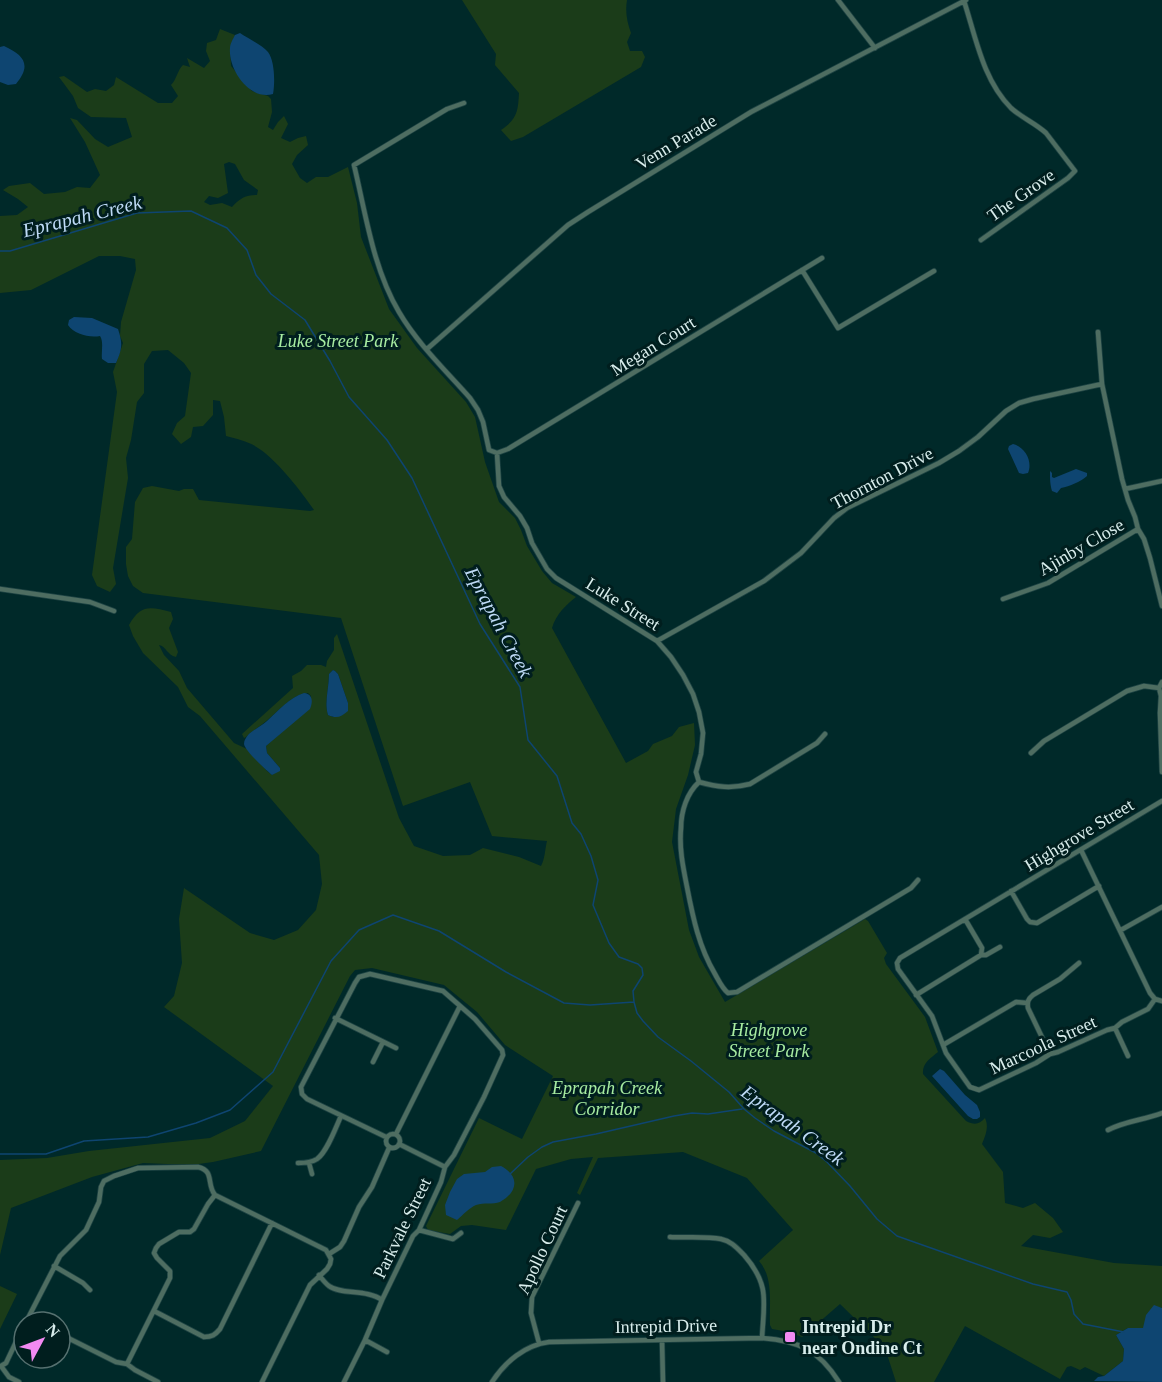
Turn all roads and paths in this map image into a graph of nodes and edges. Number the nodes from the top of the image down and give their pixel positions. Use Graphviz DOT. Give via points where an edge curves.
graph roads {
  1 [pos="838,0"];
  2 [pos="965,1"];
  3 [pos="875,48"];
  4 [pos="464,103"];
  5 [pos="981,240"];
  6 [pos="822,258"];
  7 [pos="802,270"];
  8 [pos="934,271"];
  9 [pos="1098,332"];
  10 [pos="427,349"];
  11 [pos="1102,384"];
  12 [pos="496,453"];
  13 [pos="1162,481"];
  14 [pos="1125,489"];
  15 [pos="1138,529"];
  16 [pos="0,589"];
  17 [pos="1003,599"];
  18 [pos="1162,606"];
  19 [pos="114,611"];
  20 [pos="657,641"];
  21 [pos="1162,682"];
  22 [pos="1159,687"];
  23 [pos="825,734"];
  24 [pos="1031,753"];
  25 [pos="1162,772"];
  26 [pos="699,782"];
  27 [pos="1162,801"];
  28 [pos="1081,850"];
  29 [pos="918,880"];
  30 [pos="1099,885"];
  31 [pos="1011,891"];
  32 [pos="1162,907"];
  33 [pos="964,919"];
  34 [pos="1121,930"];
  35 [pos="1000,947"];
  36 [pos="981,955"];
  37 [pos="897,963"];
  38 [pos="1079,963"];
  39 [pos="916,995"];
  40 [pos="1155,999"];
  41 [pos="1162,1001"];
  42 [pos="1027,1003"];
  43 [pos="460,1006"];
  44 [pos="335,1018"];
  45 [pos="1115,1028"];
  46 [pos="383,1042"];
  47 [pos="943,1046"];
  48 [pos="396,1048"];
  49 [pos="1050,1054"];
  50 [pos="1128,1056"];
  51 [pos="373,1062"];
  52 [pos="1162,1113"];
  53 [pos="341,1116"];
  54 [pos="1108,1130"];
  55 [pos="396,1134"];
  56 [pos="386,1137"];
  57 [pos="399,1144"];
  58 [pos="389,1148"];
  59 [pos="298,1163"];
  60 [pos="309,1163"];
  61 [pos="445,1167"];
  62 [pos="312,1174"];
  63 [pos="215,1195"];
  64 [pos="578,1203"];
  65 [pos="272,1222"];
  66 [pos="419,1230"];
  67 [pos="461,1233"];
  68 [pos="670,1237"];
  69 [pos="453,1239"];
  70 [pos="458,1246"];
  71 [pos="329,1254"];
  72 [pos="54,1266"];
  73 [pos="319,1275"];
  74 [pos="90,1290"];
  75 [pos="382,1300"];
  76 [pos="32,1310"];
  77 [pos="154,1311"];
  78 [pos="762,1338"];
  79 [pos="72,1340"];
  80 [pos="365,1340"];
  81 [pos="662,1340"];
  82 [pos="539,1343"];
  83 [pos="12,1351"];
  84 [pos="387,1352"];
  85 [pos="128,1364"];
  86 [pos="1,1366"];
  87 [pos="19,1382"];
  88 [pos="158,1382"];
  89 [pos="262,1382"];
  90 [pos="344,1382"];
  91 [pos="492,1382"];
  92 [pos="663,1382"];
  93 [pos="838,1382"];
  1 -- 3 [label="street"];
  2 -- 3 [label="street, Venn Parade"];
  2 -- 5 [label="street, The Grove" via="994,87 1024,119 1046,133 1075,171"];
  3 -- 10 [label="street, Venn Parade" via="751,112 568,225"];
  4 -- 10 [label="street, Luke Street" via="447,109 354,165 379,267 398,311"];
  6 -- 7 [label="street, Megan Court"];
  7 -- 8 [label="street" via="838,328"];
  7 -- 12 [label="street, Megan Court" via="575,410"];
  9 -- 11 [label="street"];
  10 -- 12 [label="street, Luke Street" via="478,410 489,450"];
  11 -- 14 [label="street"];
  11 -- 20 [label="street, Thornton Drive" via="1019,403 959,451 847,508 801,553 764,581"];
  12 -- 20 [label="street, Luke Street" via="499,486 527,528 547,569"];
  13 -- 14 [label="street"];
  14 -- 15 [label="street"];
  15 -- 17 [label="street, Ajinby Close" via="1048,583"];
  15 -- 18 [label="street"];
  16 -- 19 [label="street" via="90,602"];
  20 -- 26 [label="street, Luke Street" via="683,675 699,712 703,733 696,772"];
  21 -- 22 [label="street"];
  22 -- 24 [label="street" via="1127,691 1044,741"];
  22 -- 25 [label="street"];
  23 -- 26 [label="street" via="818,743 750,784 728,788"];
  26 -- 29 [label="street, Luke Street" via="691,790 682,817 682,864 698,936 728,993 737,992 911,888"];
  27 -- 28 [label="street, Highgrove Street"];
  28 -- 30 [label="street"];
  28 -- 31 [label="street, Highgrove Street"];
  30 -- 31 [label="street, Highgrove Street" via="1037,923 1027,919"];
  30 -- 34 [label="street"];
  31 -- 33 [label="street, Highgrove Street"];
  32 -- 34 [label="street"];
  33 -- 36 [label="street" via="982,948"];
  33 -- 37 [label="street, Highgrove Street"];
  34 -- 40 [label="street"];
  35 -- 36 [label="street"];
  36 -- 39 [label="street"];
  37 -- 39 [label="street, Marcoola Street"];
  38 -- 42 [label="street"];
  39 -- 47 [label="street, Marcoola Street" via="932,1016"];
  40 -- 41 [label="street"];
  40 -- 45 [label="street, Marcoola Street" via="1148,1010"];
  42 -- 47 [label="street" via="1016,1002"];
  42 -- 49 [label="street"];
  43 -- 44 [label="street" via="443,991 370,974 355,982"];
  43 -- 55 [label="street"];
  43 -- 61 [label="street, Parkvale Street" via="489,1034 503,1055"];
  44 -- 46 [label="street"];
  44 -- 53 [label="street" via="301,1087 307,1099"];
  45 -- 49 [label="street, Marcoola Street"];
  45 -- 50 [label="street"];
  46 -- 48 [label="street"];
  46 -- 51 [label="street"];
  47 -- 49 [label="street, Marcoola Street" via="970,1087 979,1090"];
  52 -- 54 [label="street"];
  53 -- 56 [label="street"];
  53 -- 60 [label="street" via="323,1153"];
  55 -- 56 [label="street"];
  55 -- 57 [label="street"];
  56 -- 58 [label="street"];
  57 -- 58 [label="street"];
  57 -- 61 [label="street"];
  58 -- 71 [label="street" via="344,1241"];
  59 -- 60 [label="street"];
  60 -- 62 [label="street"];
  61 -- 66 [label="street, Parkvale Street"];
  63 -- 65 [label="street"];
  63 -- 72 [label="street" via="208,1172 198,1167 146,1167 114,1176 104,1181 86,1230"];
  63 -- 77 [label="street" via="194,1229 179,1232 156,1248 154,1253 170,1271 170,1278"];
  64 -- 82 [label="street, Apollo Court" via="532,1297 531,1312"];
  65 -- 71 [label="street"];
  65 -- 77 [label="street" via="216,1334 204,1337"];
  66 -- 69 [label="street"];
  66 -- 75 [label="street, Parkvale Street"];
  67 -- 69 [label="street"];
  68 -- 78 [label="street" via="722,1239 733,1244 755,1268 764,1291"];
  69 -- 70 [label="street"];
  71 -- 73 [label="street" via="330,1264"];
  72 -- 74 [label="street"];
  72 -- 76 [label="street"];
  73 -- 75 [label="street" via="333,1288"];
  73 -- 89 [label="street" via="310,1285"];
  75 -- 80 [label="street, Parkvale Street"];
  77 -- 85 [label="street"];
  78 -- 81 [label="street, Intrepid Drive"];
  78 -- 93 [label="street, Intrepid Drive" via="804,1347 823,1362"];
  79 -- 85 [label="street"];
  80 -- 84 [label="street"];
  80 -- 90 [label="street, Parkvale Street"];
  81 -- 82 [label="street, Intrepid Drive"];
  81 -- 92 [label="street"];
  82 -- 91 [label="street, Intrepid Drive" via="507,1364"];
  83 -- 86 [label="street"];
  85 -- 88 [label="street"];
  86 -- 87 [label="street"];
}
